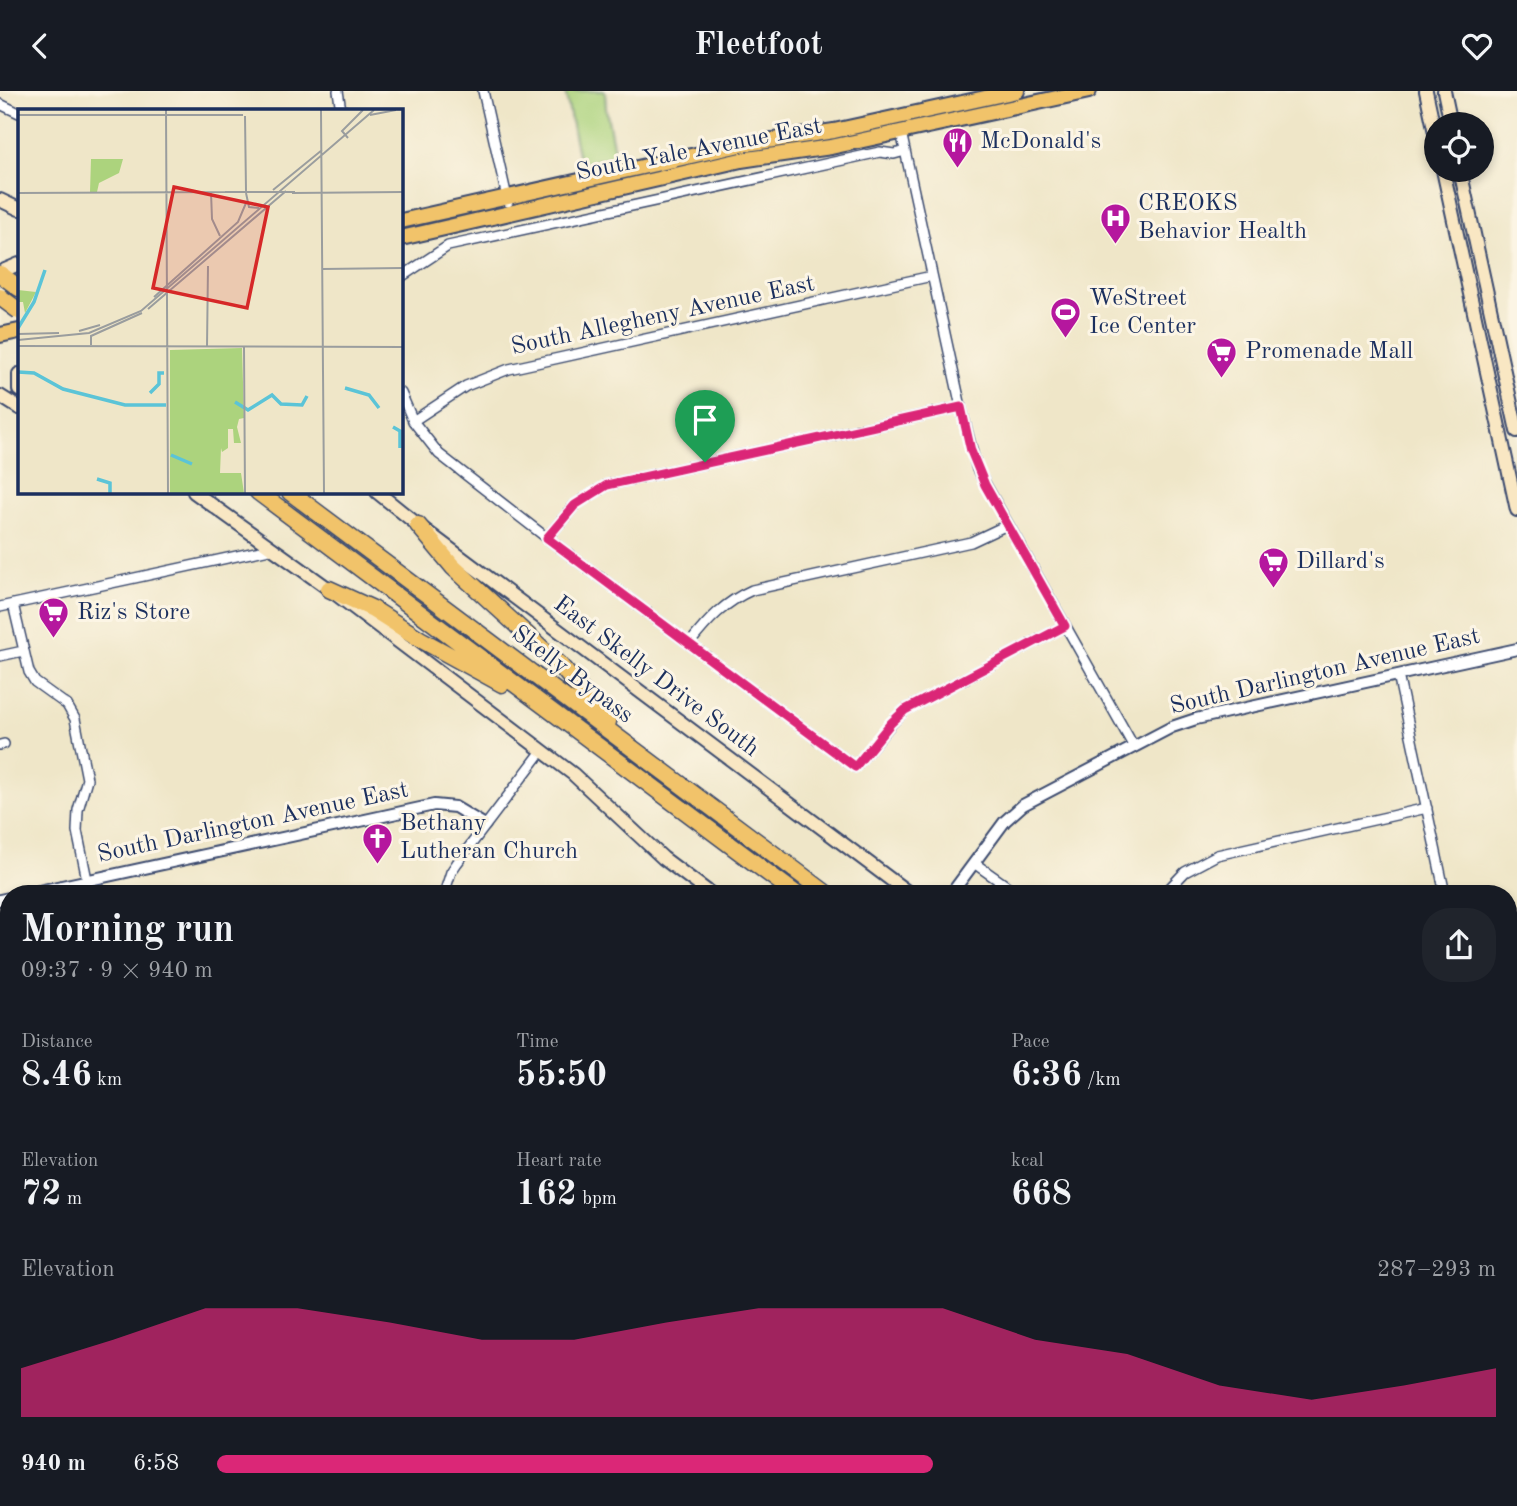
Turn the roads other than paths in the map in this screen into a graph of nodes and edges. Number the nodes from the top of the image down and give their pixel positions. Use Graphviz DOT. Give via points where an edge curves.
graph roads {
  1 [pos="338,91"];
  2 [pos="483,91"];
  3 [pos="1017,91"];
  4 [pos="1089,91"];
  5 [pos="1426,91"];
  6 [pos="1444,91"];
  7 [pos="0,104"];
  8 [pos="341,109"];
  9 [pos="1431,112"];
  10 [pos="1448,112"];
  11 [pos="18,113"];
  12 [pos="899,116"];
  13 [pos="901,132"];
  14 [pos="905,151"];
  15 [pos="626,169"];
  16 [pos="1446,182"];
  17 [pos="1463,182"];
  18 [pos="630,185"];
  19 [pos="507,197"];
  20 [pos="0,200"];
  21 [pos="18,210"];
  22 [pos="511,213"];
  23 [pos="402,221"];
  24 [pos="402,238"];
  25 [pos="18,264"];
  26 [pos="0,273"];
  27 [pos="1466,274"];
  28 [pos="402,276"];
  29 [pos="932,276"];
  30 [pos="1484,277"];
  31 [pos="1469,289"];
  32 [pos="18,290"];
  33 [pos="18,291"];
  34 [pos="0,297"];
  35 [pos="18,310"];
  36 [pos="18,331"];
  37 [pos="0,335"];
  38 [pos="402,395"];
  39 [pos="0,396"];
  40 [pos="18,407"];
  41 [pos="961,407"];
  42 [pos="413,421"];
  43 [pos="1517,431"];
  44 [pos="1515,488"];
  45 [pos="195,493"];
  46 [pos="259,493"];
  47 [pos="291,493"];
  48 [pos="378,493"];
  49 [pos="1517,510"];
  50 [pos="418,525"];
  51 [pos="1007,525"];
  52 [pos="547,538"];
  53 [pos="274,548"];
  54 [pos="329,589"];
  55 [pos="13,604"];
  56 [pos="0,607"];
  57 [pos="1065,626"];
  58 [pos="690,643"];
  59 [pos="1517,649"];
  60 [pos="23,651"];
  61 [pos="0,656"];
  62 [pos="1398,675"];
  63 [pos="554,713"];
  64 [pos="628,745"];
  65 [pos="1134,747"];
  66 [pos="542,751"];
  67 [pos="1427,808"];
  68 [pos="485,825"];
  69 [pos="974,863"];
  70 [pos="87,881"];
  71 [pos="68,885"];
  72 [pos="88,885"];
  73 [pos="447,885"];
  74 [pos="699,885"];
  75 [pos="784,885"];
  76 [pos="815,885"];
  77 [pos="898,885"];
  78 [pos="958,885"];
  79 [pos="1005,885"];
  80 [pos="1173,885"];
  81 [pos="1443,885"];
  1 -- 8 [label="street"];
  2 -- 19 [label="street"];
  3 -- 12 [label="main road, South Yale Avenue East"];
  4 -- 13 [label="main road, South Yale Avenue East"];
  5 -- 9 [label="main road"];
  6 -- 10 [label="main road"];
  7 -- 11 [label="street"];
  12 -- 13 [label="main road"];
  12 -- 15 [label="main road, South Yale Avenue East"];
  13 -- 14 [label="street"];
  13 -- 18 [label="main road, South Yale Avenue East"];
  14 -- 28 [label="street, South Yale Avenue East" via="880,152 448,246"];
  14 -- 29 [label="street"];
  15 -- 18 [label="main road"];
  15 -- 19 [label="main road, South Yale Avenue East"];
  16 -- 27 [label="main road"];
  17 -- 30 [label="main road"];
  18 -- 22 [label="main road, South Yale Avenue East"];
  19 -- 22 [label="street"];
  19 -- 23 [label="main road, South Yale Avenue East"];
  20 -- 21 [label="main road"];
  22 -- 24 [label="main road, South Yale Avenue East"];
  25 -- 26 [label="main road"];
  26 -- 32 [label="highway"];
  27 -- 30 [label="main road"];
  27 -- 31 [label="main road"];
  29 -- 41 [label="street"];
  29 -- 42 [label="street, South Allegheny Avenue East" via="509,369 466,386"];
  30 -- 31 [label="main road"];
  30 -- 43 [label="main road"];
  31 -- 44 [label="main road"];
  33 -- 34 [label="main road"];
  34 -- 35 [label="highway, bridge"];
  36 -- 37 [label="main road"];
  38 -- 42 [label="street"];
  39 -- 40 [label="main road"];
  41 -- 51 [label="street" via="977,469"];
  41 -- 52 [label="street" via="607,485 575,505"];
  42 -- 52 [label="street" via="439,454"];
  44 -- 49 [label="main road"];
  45 -- 53 [label="main road"];
  46 -- 63 [label="highway, Skelly Bypass"];
  47 -- 64 [label="highway, Skelly Bypass"];
  48 -- 50 [label="main road, East Skelly Drive South"];
  50 -- 64 [label="highway" via="453,567 559,664"];
  50 -- 77 [label="main road, East Skelly Drive South"];
  51 -- 57 [label="street"];
  51 -- 58 [label="street" via="971,542 752,590 728,602"];
  52 -- 58 [label="street"];
  53 -- 54 [label="main road"];
  53 -- 55 [label="street"];
  54 -- 63 [label="highway" via="373,609"];
  54 -- 66 [label="main road"];
  55 -- 56 [label="street"];
  55 -- 60 [label="street"];
  57 -- 58 [label="street" via="905,710 855,767"];
  57 -- 65 [label="street"];
  59 -- 62 [label="street, South Darlington Avenue East"];
  60 -- 61 [label="street"];
  60 -- 70 [label="street" via="35,682 67,705 75,719 87,778 77,831"];
  62 -- 65 [label="street, South Darlington Avenue East" via="1196,719"];
  62 -- 67 [label="street"];
  63 -- 75 [label="highway, Skelly Bypass"];
  64 -- 76 [label="highway, Skelly Bypass"];
  65 -- 69 [label="street, South Darlington Avenue East" via="1023,805"];
  66 -- 68 [label="street"];
  66 -- 74 [label="main road"];
  67 -- 80 [label="street" via="1217,855 1185,872"];
  67 -- 81 [label="street"];
  68 -- 70 [label="street, South Darlington Avenue East" via="455,807 434,806"];
  68 -- 73 [label="street"];
  69 -- 78 [label="street, South Darlington Avenue East"];
  69 -- 79 [label="street"];
  70 -- 71 [label="street, South Darlington Avenue East"];
  70 -- 72 [label="street"];
}
